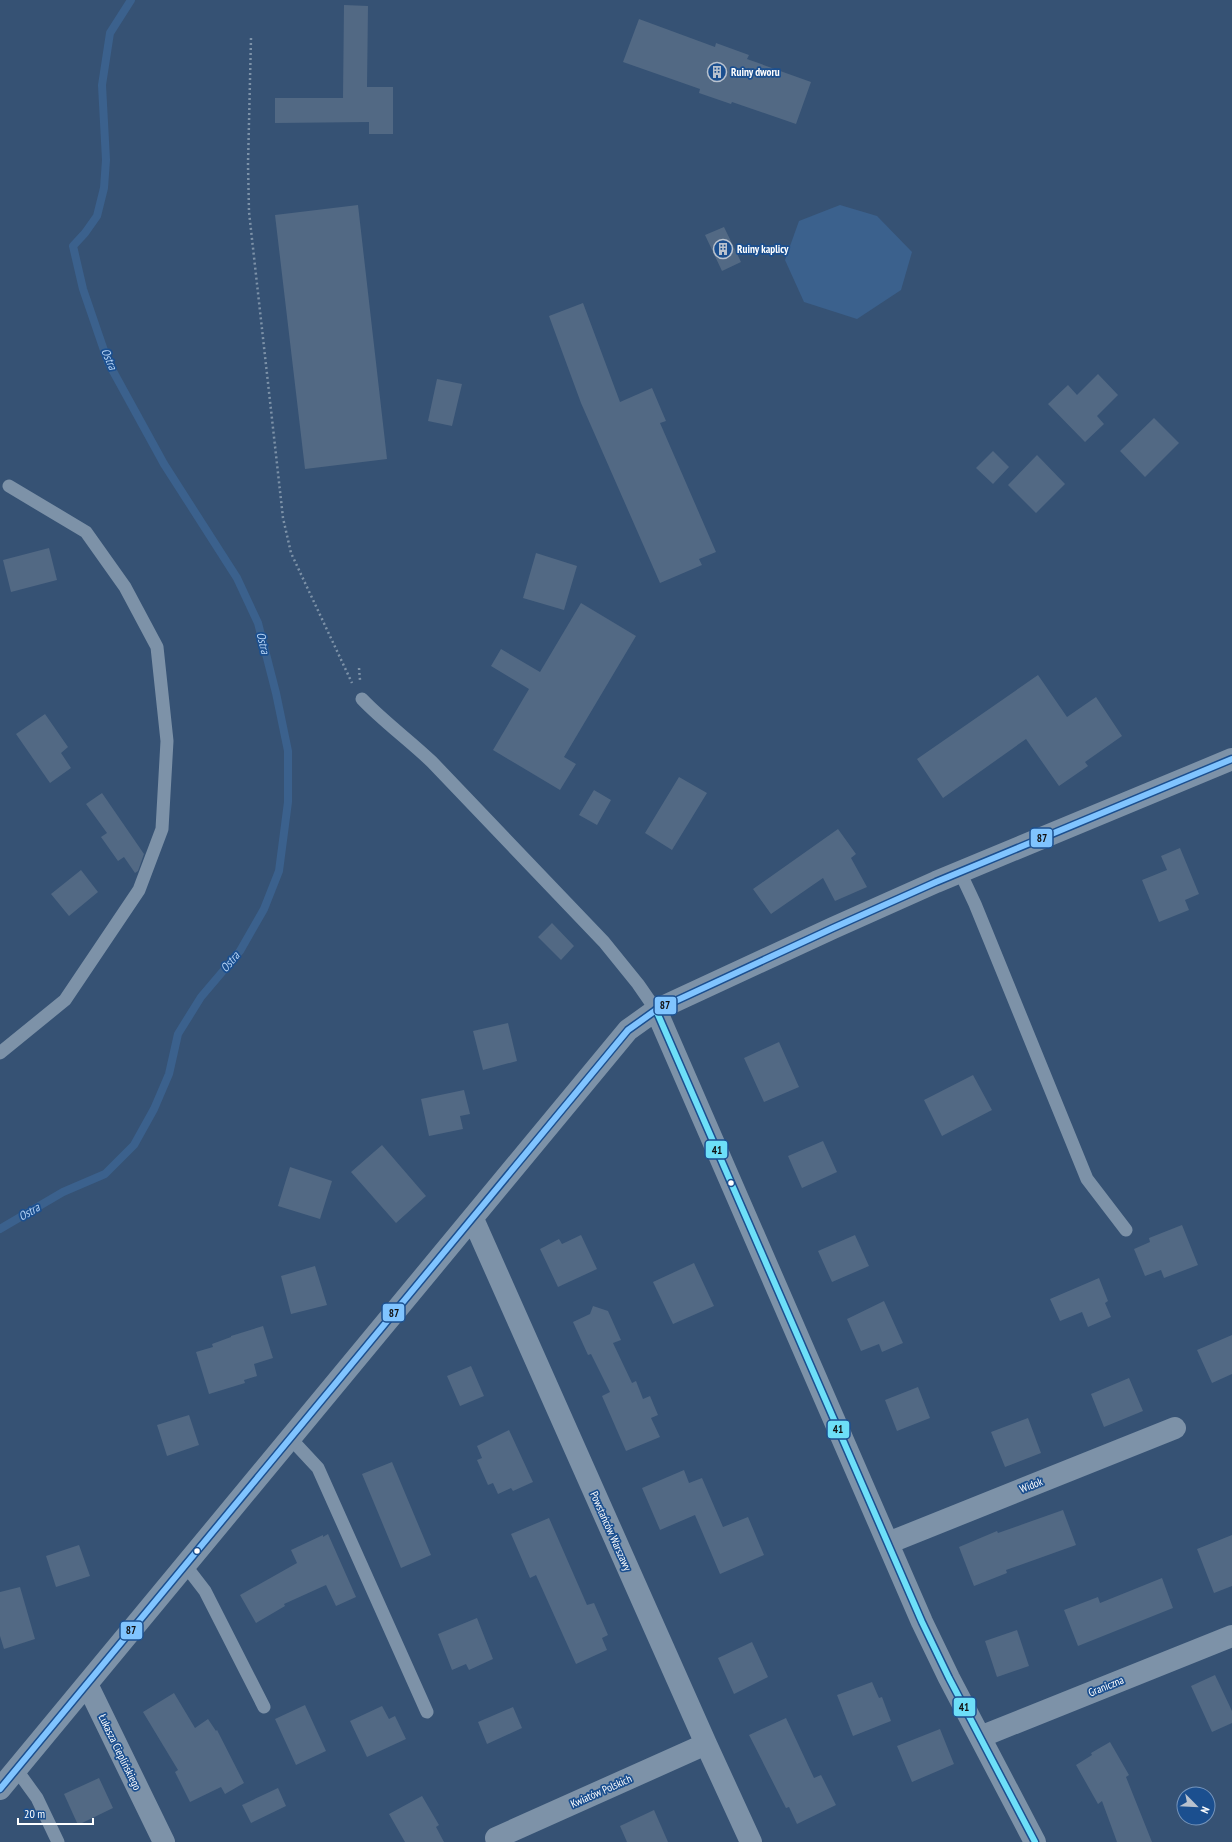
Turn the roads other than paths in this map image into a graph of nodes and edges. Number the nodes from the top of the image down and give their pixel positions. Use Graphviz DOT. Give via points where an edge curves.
graph roads {
  1 [pos="9,486"];
  2 [pos="362,699"];
  3 [pos="1232,759"];
  4 [pos="960,872"];
  5 [pos="656,1010"];
  6 [pos="0,1053"];
  7 [pos="473,1219"];
  8 [pos="1126,1230"];
  9 [pos="1175,1428"];
  10 [pos="291,1439"];
  11 [pos="888,1543"];
  12 [pos="185,1565"];
  13 [pos="1232,1636"];
  14 [pos="87,1684"];
  15 [pos="264,1707"];
  16 [pos="426,1712"];
  17 [pos="980,1737"];
  18 [pos="706,1744"];
  19 [pos="16,1769"];
  20 [pos="0,1789"];
  21 [pos="497,1840"];
  22 [pos="58,1842"];
  23 [pos="164,1842"];
  24 [pos="751,1842"];
  25 [pos="1035,1842"];
  1 -- 6 [label="lane" via="86,532 125,587 157,647 167,741 162,829 139,890 65,1000"];
  2 -- 5 [label="lane" via="432,762 604,942"];
  3 -- 4 [label="street"];
  4 -- 5 [label="street"];
  4 -- 8 [label="lane" via="1087,1179"];
  5 -- 7 [label="street" via="628,1030"];
  5 -- 11 [label="street"];
  7 -- 10 [label="street"];
  7 -- 18 [label="street, Powstańców Warszawy"];
  9 -- 11 [label="street, Widok"];
  10 -- 12 [label="street"];
  10 -- 16 [label="lane" via="318,1468"];
  11 -- 17 [label="street" via="949,1678"];
  12 -- 14 [label="street"];
  12 -- 15 [label="lane" via="205,1591"];
  13 -- 17 [label="street, Graniczna"];
  14 -- 19 [label="street"];
  14 -- 23 [label="street, Łukasza Cieplińskiego"];
  17 -- 25 [label="street"];
  18 -- 21 [label="street, Kwiatów Polskich"];
  18 -- 24 [label="street, Powstańców Warszawy"];
  19 -- 20 [label="street"];
  19 -- 22 [label="lane" via="37,1798"];
}
